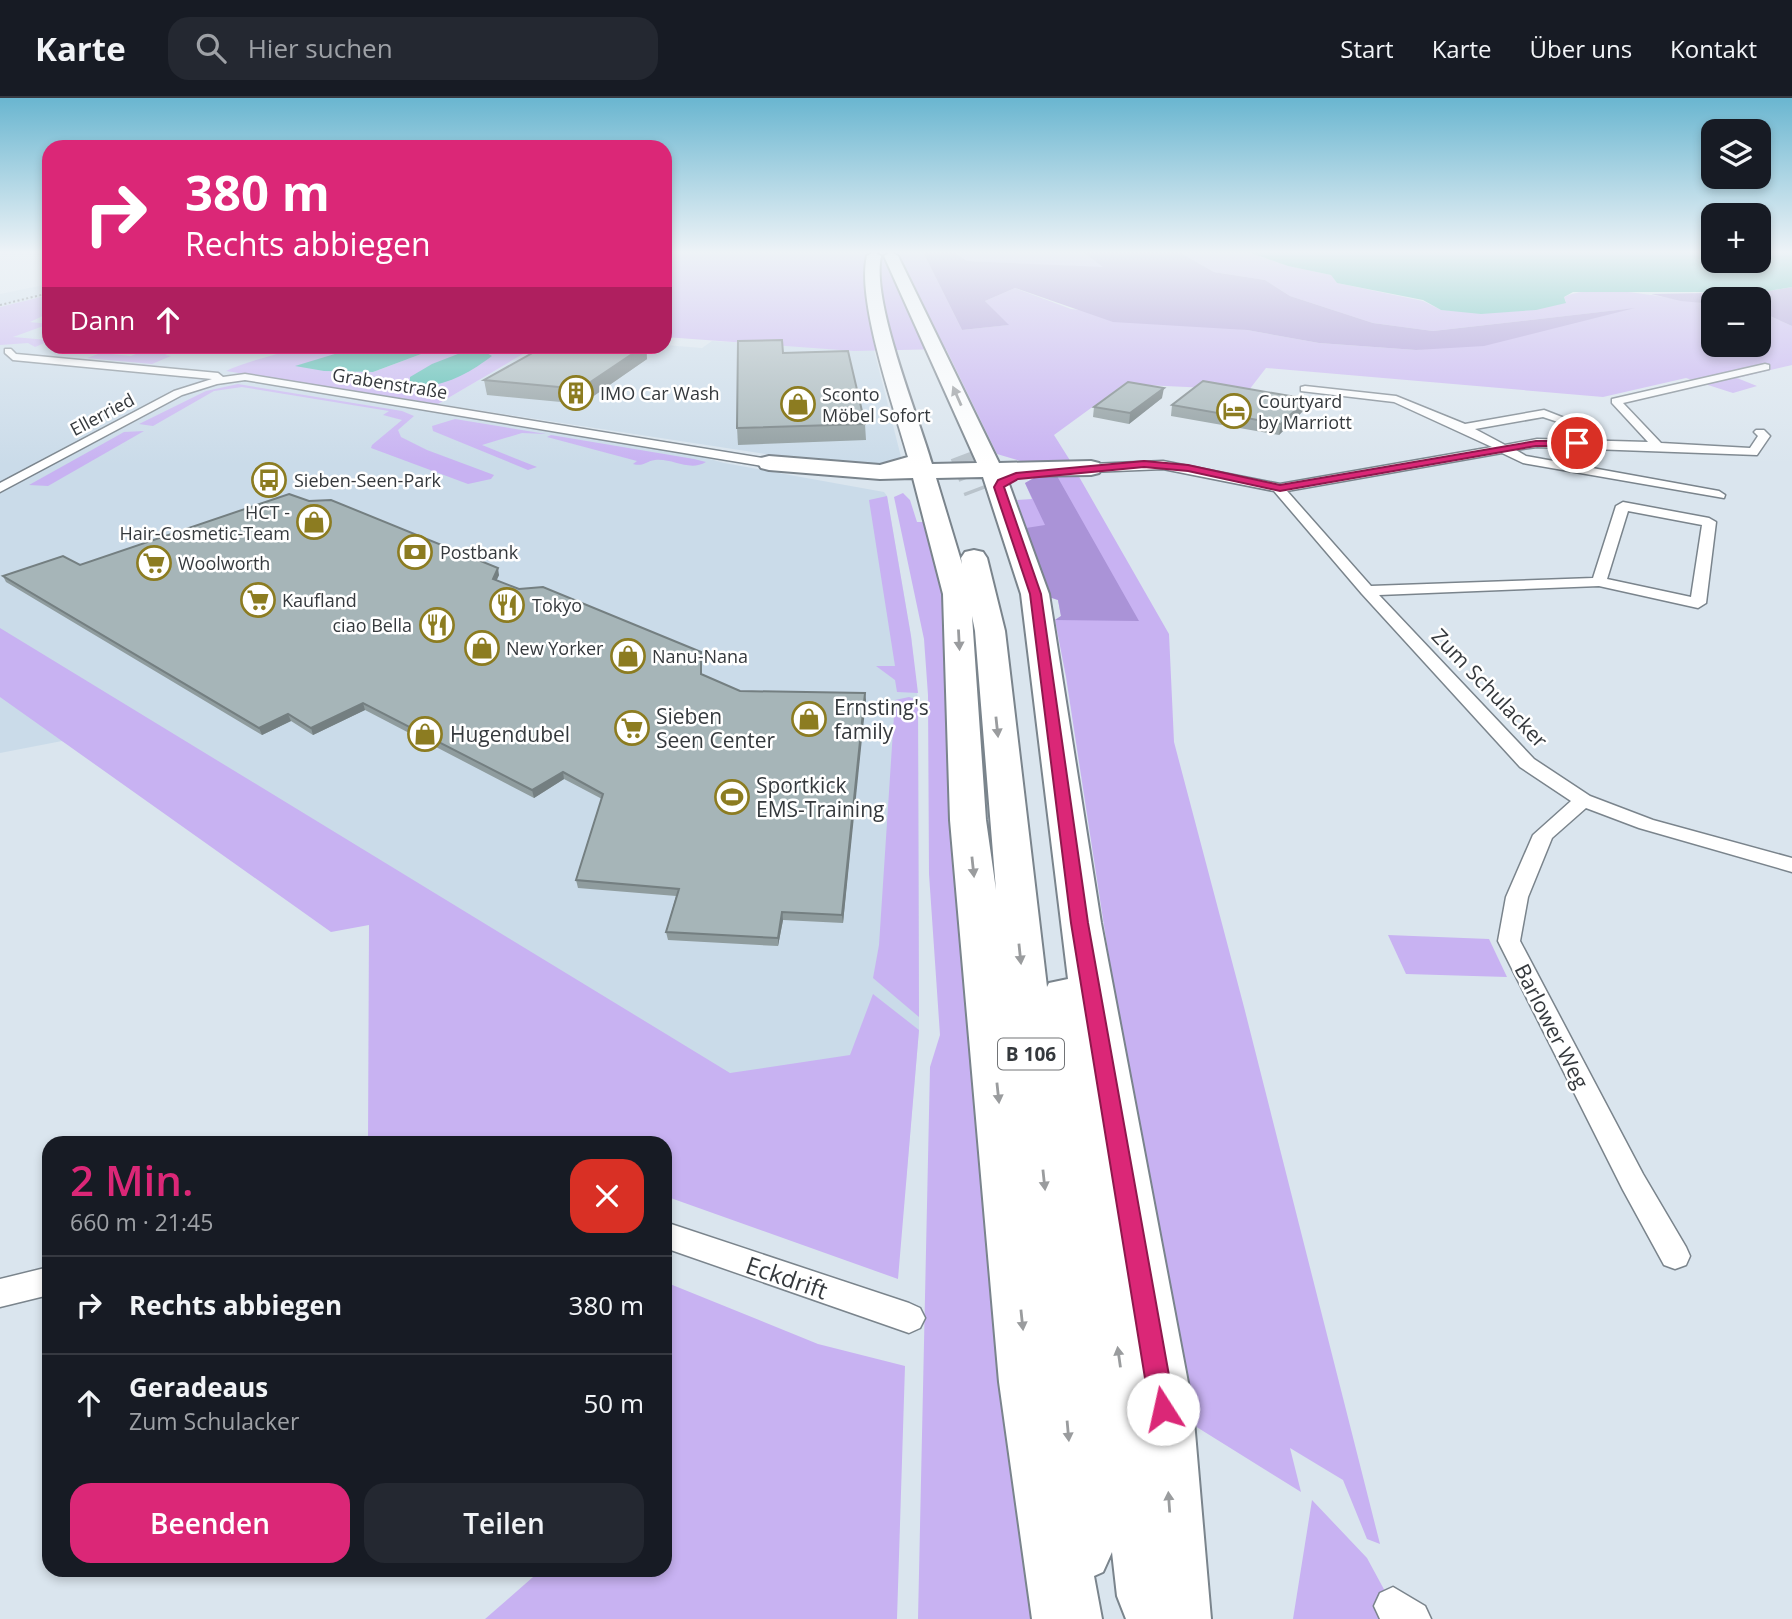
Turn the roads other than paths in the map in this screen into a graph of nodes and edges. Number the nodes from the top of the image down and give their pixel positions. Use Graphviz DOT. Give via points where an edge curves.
graph roads {
  1 [pos="880,323"];
  2 [pos="905,323"];
  3 [pos="922,323"];
  4 [pos="8,351"];
  5 [pos="1765,367"];
  6 [pos="225,380"];
  7 [pos="1713,380"];
  8 [pos="1730,385"];
  9 [pos="1305,389"];
  10 [pos="931,402"];
  11 [pos="1579,426"];
  12 [pos="1464,428"];
  13 [pos="1760,432"];
  14 [pos="1658,446"];
  15 [pos="1502,449"];
  16 [pos="769,463"];
  17 [pos="1091,468"];
  18 [pos="965,475"];
  19 [pos="0,488"];
  20 [pos="1280,488"];
  21 [pos="1719,494"];
  22 [pos="1599,582"];
  23 [pos="1367,591"];
  24 [pos="1583,800"];
  25 [pos="1792,865"];
  26 [pos="672,1237"];
  27 [pos="1675,1256"];
  28 [pos="42,1284"];
  29 [pos="0,1293"];
  30 [pos="909,1318"];
  31 [pos="1067,1619"];
  32 [pos="1086,1619"];
  33 [pos="1154,1619"];
  34 [pos="1176,1619"];
  1 -- 18 [label="highway"];
  2 -- 10 [label="highway"];
  18 -- 3 [label="highway, one-way"];
  4 -- 6 [label="street, Grabenstraße" via="13,357 206,374"];
  5 -- 7 [label="street"];
  6 -- 16 [label="street, Grabenstraße" via="245,377"];
  6 -- 19 [label="street, Ellerried" via="178,393"];
  7 -- 8 [label="street"];
  7 -- 14 [label="street" via="1616,401"];
  9 -- 12 [label="street" via="1396,399"];
  11 -- 12 [label="street" via="1544,413"];
  12 -- 15 [label="street"];
  13 -- 14 [label="street" via="1764,436 1753,452"];
  14 -- 15 [label="street" via="1536,443"];
  15 -- 20 [label="street"];
  15 -- 21 [label="street" via="1523,459"];
  16 -- 18 [label="highway" via="816,474 881,475 904,481"];
  17 -- 18 [label="highway"];
  17 -- 20 [label="street" via="1163,465"];
  18 -- 31 [label="highway, one-way" via="957,594 970,834 1029,1382"];
  18 -- 32 [label="highway, B 106, one-way" via="971,545 990,631"];
  33 -- 18 [label="highway, B 106, one-way" via="1114,1312 1041,832 1018,630 996,546"];
  34 -- 18 [label="highway, one-way" via="1163,1409 1080,923 1035,594"];
  20 -- 23 [label="street, Zum Schulacker"];
  22 -- 22 [label="street" via="1623,506 1709,522 1698,603"];
  22 -- 23 [label="street"];
  23 -- 24 [label="street, Zum Schulacker" via="1527,763"];
  24 -- 25 [label="street, Zum Schulacker" via="1646,824"];
  24 -- 27 [label="street, Barlower Weg" via="1543,835 1517,897 1509,941"];
  26 -- 30 [label="street, Eckdrift"];
  28 -- 29 [label="street"];
}
